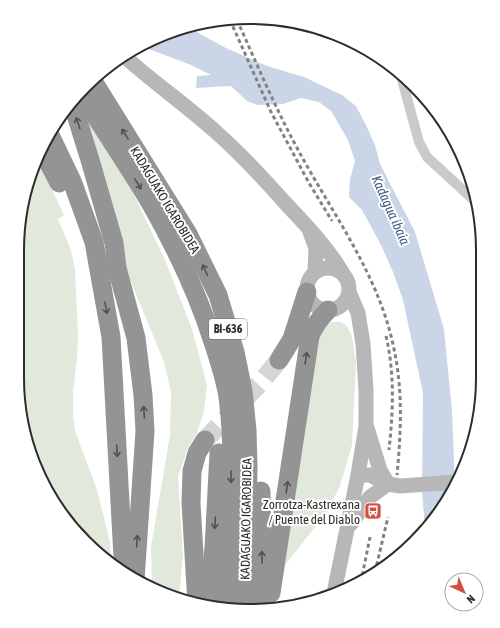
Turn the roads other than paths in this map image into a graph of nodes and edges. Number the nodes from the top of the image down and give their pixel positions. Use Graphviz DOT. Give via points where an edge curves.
graph roads {
  1 [pos="128,60"];
  2 [pos="403,84"];
  3 [pos="95,85"];
  4 [pos="84,97"];
  5 [pos="74,108"];
  6 [pos="58,130"];
  7 [pos="52,140"];
  8 [pos="45,157"];
  9 [pos="468,193"];
  10 [pos="307,226"];
  11 [pos="108,269"];
  12 [pos="315,272"];
  13 [pos="342,272"];
  14 [pos="307,292"];
  15 [pos="349,292"];
  16 [pos="218,295"];
  17 [pos="331,310"];
  18 [pos="209,330"];
  19 [pos="361,335"];
  20 [pos="279,360"];
  21 [pos="366,426"];
  22 [pos="205,440"];
  23 [pos="358,475"];
  24 [pos="451,482"];
  25 [pos="394,485"];
  26 [pos="347,530"];
  27 [pos="123,566"];
  28 [pos="135,573"];
  29 [pos="335,587"];
  30 [pos="197,597"];
  31 [pos="209,600"];
  32 [pos="226,603"];
  33 [pos="270,603"];
  34 [pos="244,604"];
  35 [pos="261,604"];
  1 -- 10 [label="street" via="215,131 251,165"];
  2 -- 9 [label="street" via="419,142 427,157"];
  16 -- 3 [label="highway, KADAGUAKO IGAROBIDEA / BI-636, one-way" via="188,234"];
  4 -- 18 [label="highway, KADAGUAKO IGAROBIDEA / BI-636, one-way" via="166,231 199,300"];
  11 -- 5 [label="highway, one-way" via="114,243"];
  6 -- 11 [label="highway" via="103,240"];
  7 -- 11 [label="highway" via="72,181 94,242"];
  8 -- 11 [label="highway" via="61,187 84,246"];
  10 -- 12 [label="street" via="316,248"];
  10 -- 13 [label="street"];
  11 -- 27 [label="highway, one-way"];
  28 -- 11 [label="highway, one-way" via="145,431 142,395 136,338"];
  12 -- 13 [label="street" via="328,267"];
  12 -- 14 [label="street" via="307,284"];
  13 -- 15 [label="street" via="347,278"];
  14 -- 17 [label="street" via="312,303 322,309"];
  14 -- 20 [label="highway" via="292,339"];
  15 -- 17 [label="street" via="344,303"];
  15 -- 19 [label="street" via="358,312"];
  16 -- 34 [label="highway, KADAGUAKO IGAROBIDEA / BI-636" via="235,352 247,430"];
  35 -- 16 [label="highway, one-way" via="261,492 251,385 233,318"];
  17 -- 19 [label="street" via="345,316"];
  33 -- 17 [label="highway, one-way" via="310,336 321,317"];
  18 -- 31 [label="highway, one-way" via="220,442"];
  18 -- 32 [label="highway, KADAGUAKO IGAROBIDEA / BI-636, one-way" via="228,395 231,431 231,523"];
  19 -- 21 [label="street"];
  21 -- 23 [label="street"];
  21 -- 25 [label="street" via="380,470"];
  22 -- 30 [label="highway" via="197,453 192,471 191,503"];
  23 -- 25 [label="street" via="370,475"];
  23 -- 26 [label="street"];
  24 -- 25 [label="street"];
  25 -- 26 [label="street" via="370,497"];
  26 -- 29 [label="street"];
}
